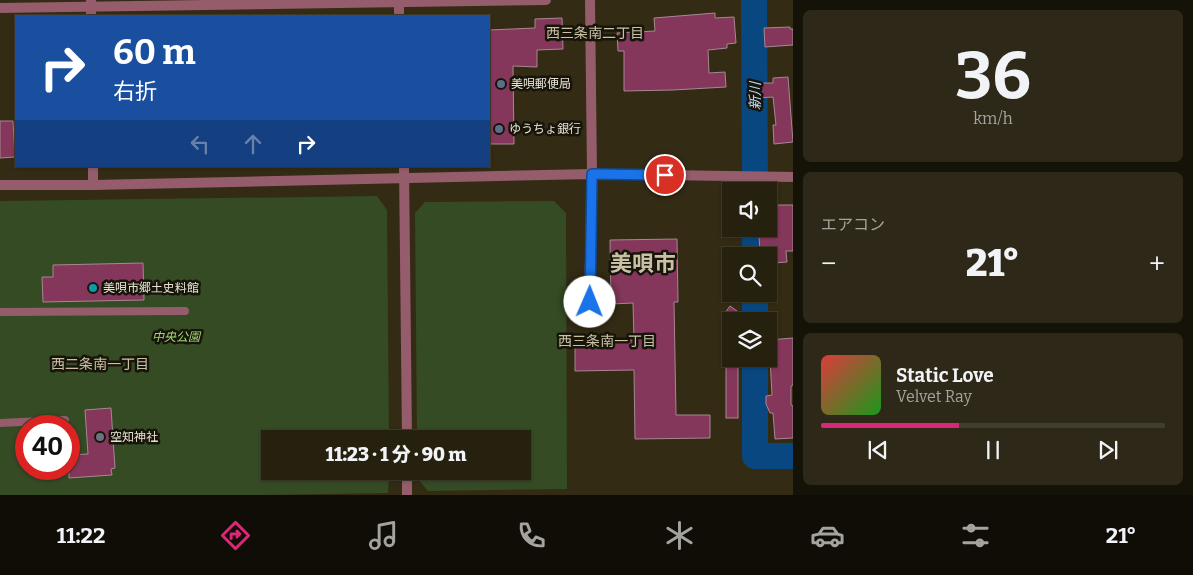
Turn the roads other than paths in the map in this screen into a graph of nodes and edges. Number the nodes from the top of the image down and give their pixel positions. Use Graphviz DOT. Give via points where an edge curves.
graph roads {
  1 [pos="546,0"];
  2 [pos="590,0"];
  3 [pos="399,1"];
  4 [pos="0,8"];
  5 [pos="91,8"];
  6 [pos="399,15"];
  7 [pos="93,167"];
  8 [pos="404,167"];
  9 [pos="592,174"];
  10 [pos="793,177"];
  11 [pos="405,179"];
  12 [pos="0,185"];
  13 [pos="93,185"];
  14 [pos="590,302"];
  15 [pos="185,311"];
  16 [pos="0,312"];
  17 [pos="15,422"];
  18 [pos="0,423"];
  19 [pos="407,430"];
  20 [pos="407,480"];
  21 [pos="407,495"];
  1 -- 3 [label="street"];
  2 -- 9 [label="street"];
  3 -- 5 [label="street"];
  3 -- 6 [label="street"];
  4 -- 5 [label="street"];
  7 -- 13 [label="street"];
  8 -- 11 [label="street"];
  9 -- 10 [label="street"];
  9 -- 11 [label="street"];
  9 -- 14 [label="street"];
  11 -- 13 [label="street"];
  11 -- 19 [label="street"];
  12 -- 13 [label="street"];
  15 -- 16 [label="lane"];
  17 -- 18 [label="lane"];
  20 -- 21 [label="street"];
}
